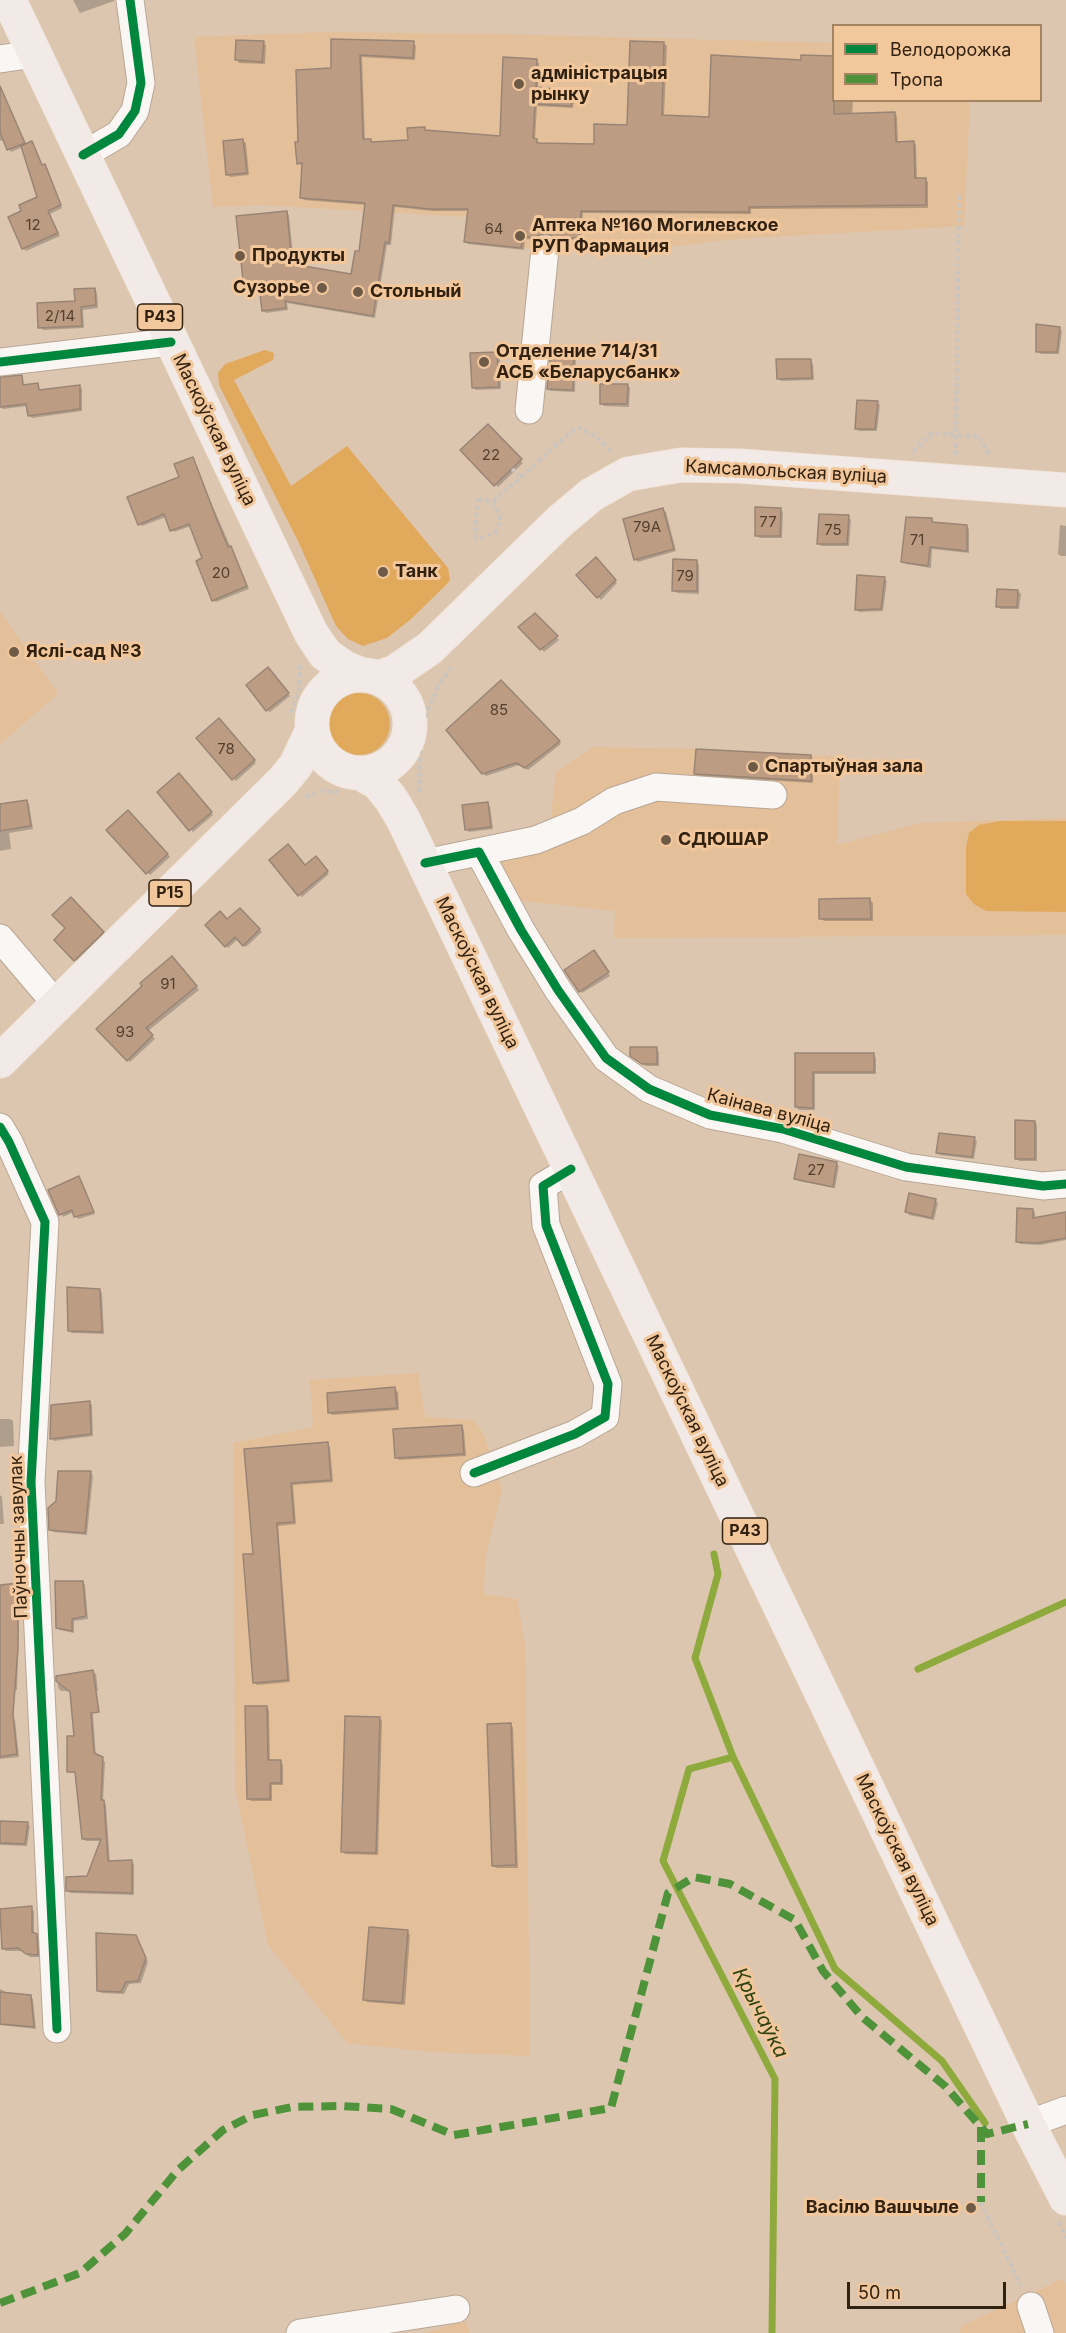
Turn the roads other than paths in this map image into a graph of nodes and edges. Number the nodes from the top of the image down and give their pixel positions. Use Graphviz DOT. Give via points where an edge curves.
graph roads {
  1 [pos="9,0"];
  2 [pos="130,0"];
  3 [pos="35,54"];
  4 [pos="0,59"];
  5 [pos="83,155"];
  6 [pos="545,249"];
  7 [pos="171,342"];
  8 [pos="0,362"];
  9 [pos="529,410"];
  10 [pos="1066,490"];
  11 [pos="312,633"];
  12 [pos="442,656"];
  13 [pos="370,676"];
  14 [pos="409,713"];
  15 [pos="314,719"];
  16 [pos="404,747"];
  17 [pos="352,771"];
  18 [pos="283,781"];
  19 [pos="773,795"];
  20 [pos="411,808"];
  21 [pos="479,852"];
  22 [pos="425,863"];
  23 [pos="0,938"];
  24 [pos="57,1005"];
  25 [pos="0,1061"];
  26 [pos="0,1127"];
  27 [pos="571,1168"];
  28 [pos="1066,1184"];
  29 [pos="474,1473"];
  30 [pos="57,2029"];
  31 [pos="1066,2110"];
  32 [pos="1028,2124"];
  33 [pos="1066,2198"];
  34 [pos="1030,2306"];
  35 [pos="456,2309"];
  36 [pos="300,2333"];
  37 [pos="1040,2333"];
  1 -- 3 [label="main road, Маскоўская вуліца / Р43"];
  2 -- 5 [label="street" via="141,83 135,111 120,134"];
  3 -- 4 [label="street"];
  3 -- 5 [label="main road, Маскоўская вуліца / Р43"];
  5 -- 7 [label="main road, Маскоўская вуліца / Р43"];
  6 -- 9 [label="street"];
  7 -- 8 [label="street"];
  7 -- 11 [label="main road, Маскоўская вуліца / Р43"];
  10 -- 12 [label="main road, Камсамольская вуліца" via="740,466 681,465 628,474 591,495 559,522"];
  11 -- 13 [label="main road, Маскоўская вуліца / Р43" via="326,654 345,668"];
  11 -- 15 [label="main road, Маскоўская вуліца / Р43" via="320,677"];
  12 -- 13 [label="main road, Камсамольская вуліца"];
  12 -- 14 [label="main road, Камсамольская вуліца" via="419,665"];
  13 -- 14 [label="main road, Р43" via="392,686"];
  13 -- 15 [label="main road" via="343,678 326,689"];
  14 -- 16 [label="main road, Р43" via="410,731"];
  15 -- 17 [label="main road, Р43" via="318,748 329,761"];
  15 -- 18 [label="main road, Р15" via="296,765"];
  16 -- 17 [label="main road" via="393,761 378,770"];
  16 -- 20 [label="main road, Маскоўская вуліца / Р43" via="398,793"];
  17 -- 18 [label="main road, Р15" via="322,768"];
  17 -- 20 [label="main road, Маскоўская вуліца / Р43" via="378,783"];
  18 -- 24 [label="main road, Р15"];
  19 -- 21 [label="street" via="656,787 614,801 582,821 536,840"];
  20 -- 22 [label="main road, Маскоўская вуліца / Р43"];
  21 -- 22 [label="street"];
  21 -- 28 [label="street, Каінава вуліца" via="527,940 606,1058 650,1089 710,1115 783,1129 906,1167 1042,1186"];
  22 -- 27 [label="main road, Маскоўская вуліца / Р43"];
  23 -- 24 [label="street"];
  24 -- 25 [label="main road, Р15"];
  26 -- 30 [label="street, Паўночны завулак" via="45,1222 31,1482"];
  27 -- 29 [label="street" via="543,1186 546,1225 608,1384 605,1417 575,1434"];
  27 -- 32 [label="main road, Маскоўская вуліца / Р43"];
  31 -- 32 [label="street"];
  32 -- 33 [label="main road, Маскоўская вуліца / Р43"];
  34 -- 37 [label="street"];
  35 -- 36 [label="street"];
}
